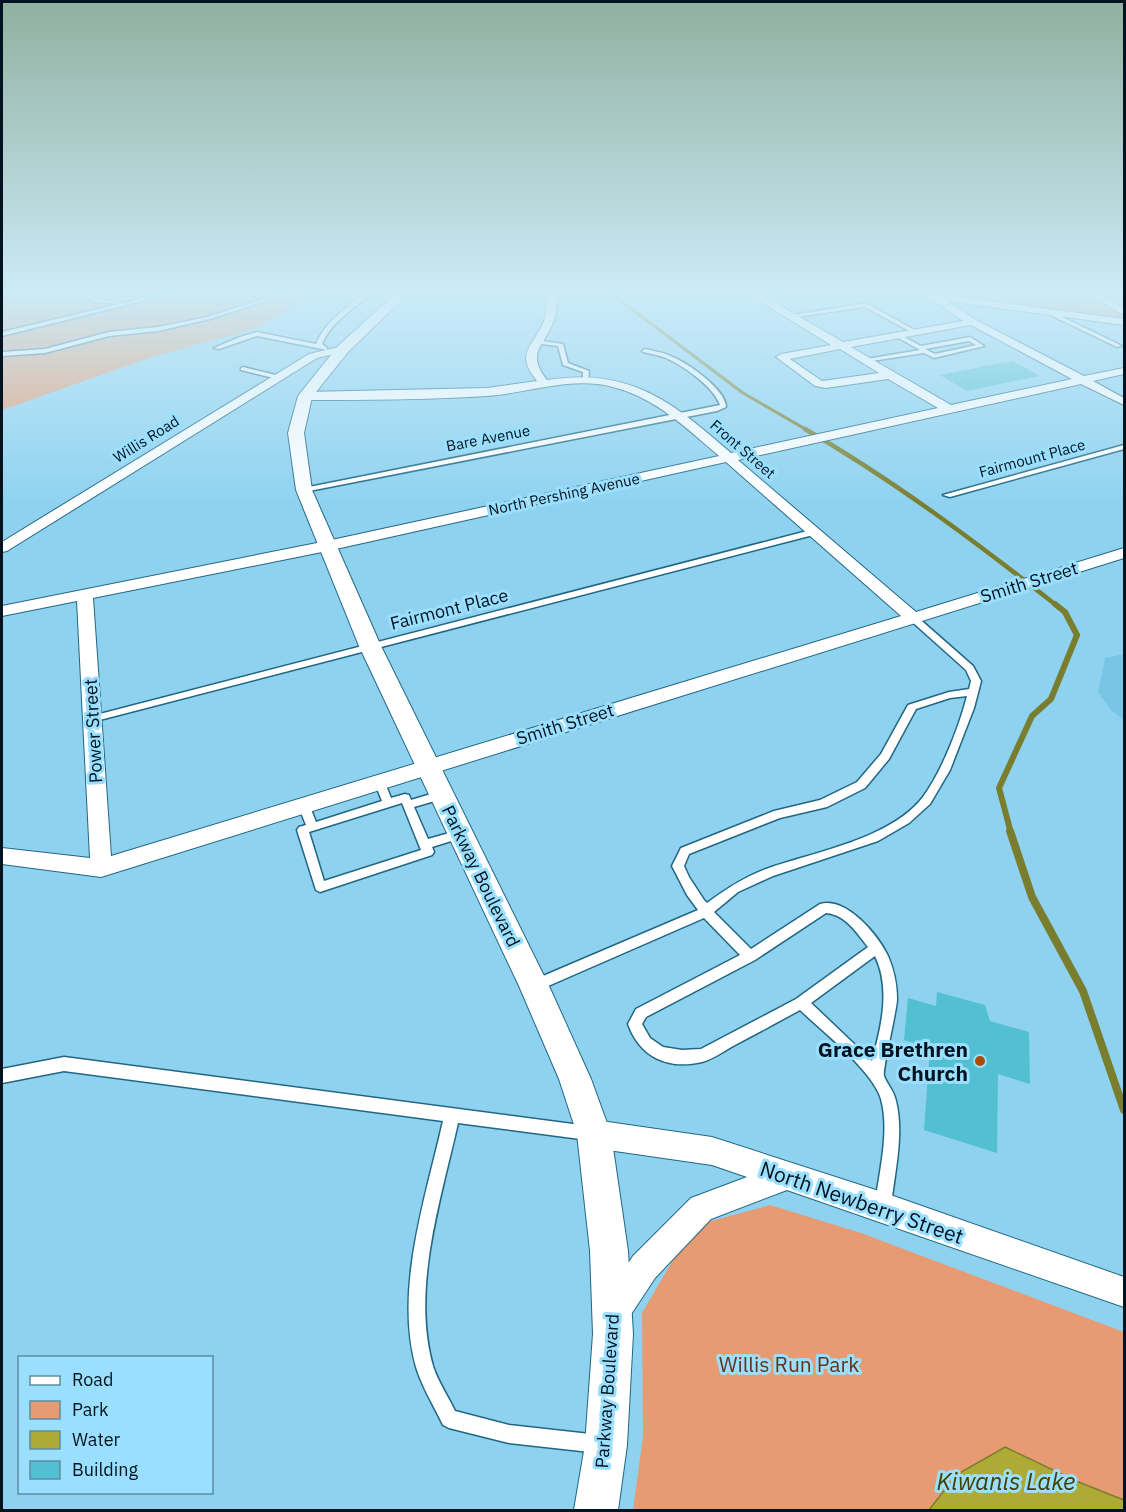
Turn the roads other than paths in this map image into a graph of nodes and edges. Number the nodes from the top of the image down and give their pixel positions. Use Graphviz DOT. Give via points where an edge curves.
graph roads {
  1 [pos="297,366"];
  2 [pos="330,366"];
  3 [pos="532,366"];
  4 [pos="570,366"];
  5 [pos="683,366"];
  6 [pos="793,366"];
  7 [pos="875,366"];
  8 [pos="1053,366"];
  9 [pos="243,369"];
  10 [pos="1125,371"];
  11 [pos="891,375"];
  12 [pos="278,377"];
  13 [pos="1080,380"];
  14 [pos="586,381"];
  15 [pos="545,384"];
  16 [pos="305,396"];
  17 [pos="1125,402"];
  18 [pos="948,409"];
  19 [pos="679,415"];
  20 [pos="1125,447"];
  21 [pos="728,459"];
  22 [pos="304,490"];
  23 [pos="947,495"];
  24 [pos="814,532"];
  25 [pos="327,546"];
  26 [pos="2,548"];
  27 [pos="1125,553"];
  28 [pos="85,595"];
  29 [pos="2,611"];
  30 [pos="912,617"];
  31 [pos="370,646"];
  32 [pos="974,692"];
  33 [pos="92,719"];
  34 [pos="428,766"];
  35 [pos="380,781"];
  36 [pos="441,795"];
  37 [pos="388,803"];
  38 [pos="304,805"];
  39 [pos="408,805"];
  40 [pos="312,827"];
  41 [pos="460,834"];
  42 [pos="425,845"];
  43 [pos="2,856"];
  44 [pos="101,868"];
  45 [pos="705,912"];
  46 [pos="876,948"];
  47 [pos="750,956"];
  48 [pos="534,986"];
  49 [pos="801,1003"];
  50 [pos="2,1076"];
  51 [pos="876,1076"];
  52 [pos="452,1115"];
  53 [pos="594,1134"];
  54 [pos="787,1176"];
  55 [pos="882,1207"];
  56 [pos="1121,1291"];
  57 [pos="612,1316"];
  58 [pos="606,1445"];
  59 [pos="596,1510"];
  1 -- 12 [label="street, Willis Road"];
  2 -- 16 [label="street, Parkway Boulevard"];
  3 -- 15 [label="street"];
  4 -- 14 [label="lane" via="586,371"];
  5 -- 19 [label="lane, Bare Avenue" via="721,396 724,406"];
  6 -- 11 [label="street" via="819,384"];
  7 -- 11 [label="street"];
  8 -- 13 [label="street"];
  9 -- 12 [label="lane"];
  10 -- 13 [label="street, North Pershing Avenue"];
  11 -- 18 [label="street"];
  12 -- 26 [label="street, Willis Road"];
  13 -- 17 [label="street"];
  13 -- 18 [label="street, North Pershing Avenue"];
  14 -- 15 [label="street, Front Street"];
  14 -- 19 [label="street, Front Street" via="634,388"];
  15 -- 16 [label="street, Front Street" via="502,391"];
  16 -- 22 [label="street, Parkway Boulevard" via="296,433"];
  18 -- 21 [label="street, North Pershing Avenue"];
  19 -- 21 [label="street, Front Street"];
  19 -- 22 [label="lane, Bare Avenue"];
  20 -- 23 [label="lane, Fairmount Place"];
  21 -- 24 [label="street, Front Street"];
  21 -- 25 [label="street, North Pershing Avenue"];
  22 -- 25 [label="street, Parkway Boulevard"];
  24 -- 30 [label="street, Front Street"];
  24 -- 31 [label="lane, Fairmont Place"];
  25 -- 28 [label="street, North Pershing Avenue"];
  25 -- 31 [label="street, Parkway Boulevard"];
  27 -- 30 [label="street, Smith Street"];
  28 -- 29 [label="street, North Pershing Avenue"];
  28 -- 33 [label="street, Power Street"];
  30 -- 32 [label="lane" via="970,668 976,681"];
  30 -- 34 [label="street, Smith Street"];
  31 -- 33 [label="lane, Fairmont Place"];
  31 -- 34 [label="street, Parkway Boulevard"];
  32 -- 45 [label="lane" via="945,770 926,801 905,820 874,838 760,877 734,889"];
  32 -- 45 [label="lane" via="912,707 885,756 861,785 823,804 778,814 685,851 678,866"];
  33 -- 44 [label="street, Power Street"];
  34 -- 35 [label="street, Smith Street"];
  34 -- 36 [label="street, Parkway Boulevard"];
  35 -- 37 [label="lane"];
  35 -- 38 [label="street, Smith Street"];
  36 -- 39 [label="lane"];
  36 -- 41 [label="street, Parkway Boulevard"];
  37 -- 39 [label="lane" via="405,798"];
  37 -- 40 [label="lane"];
  38 -- 40 [label="lane"];
  38 -- 44 [label="street, Smith Street"];
  39 -- 42 [label="lane"];
  40 -- 42 [label="lane" via="303,830 320,887 428,852"];
  41 -- 42 [label="lane"];
  41 -- 48 [label="street, Parkway Boulevard"];
  43 -- 44 [label="street, Smith Street"];
  45 -- 47 [label="lane"];
  45 -- 48 [label="lane"];
  46 -- 47 [label="lane" via="843,911 824,908"];
  46 -- 49 [label="lane"];
  46 -- 51 [label="lane" via="889,977 890,990"];
  47 -- 49 [label="lane" via="641,1013 634,1024 638,1037 655,1051 690,1058 703,1055"];
  48 -- 53 [label="street, Parkway Boulevard" via="575,1079"];
  49 -- 51 [label="lane"];
  50 -- 52 [label="lane" via="64,1064"];
  51 -- 55 [label="lane" via="888,1098 891,1126"];
  52 -- 53 [label="lane"];
  52 -- 58 [label="lane" via="422,1254 416,1315 423,1364 449,1419 509,1434"];
  53 -- 54 [label="street, North Newberry Street" via="712,1151"];
  53 -- 57 [label="street, Parkway Boulevard" via="609,1251"];
  54 -- 55 [label="street, North Newberry Street"];
  54 -- 57 [label="street" via="701,1208 644,1267"];
  55 -- 56 [label="street, North Newberry Street"];
  57 -- 58 [label="street, Parkway Boulevard"];
  58 -- 59 [label="street, Parkway Boulevard"];
}
